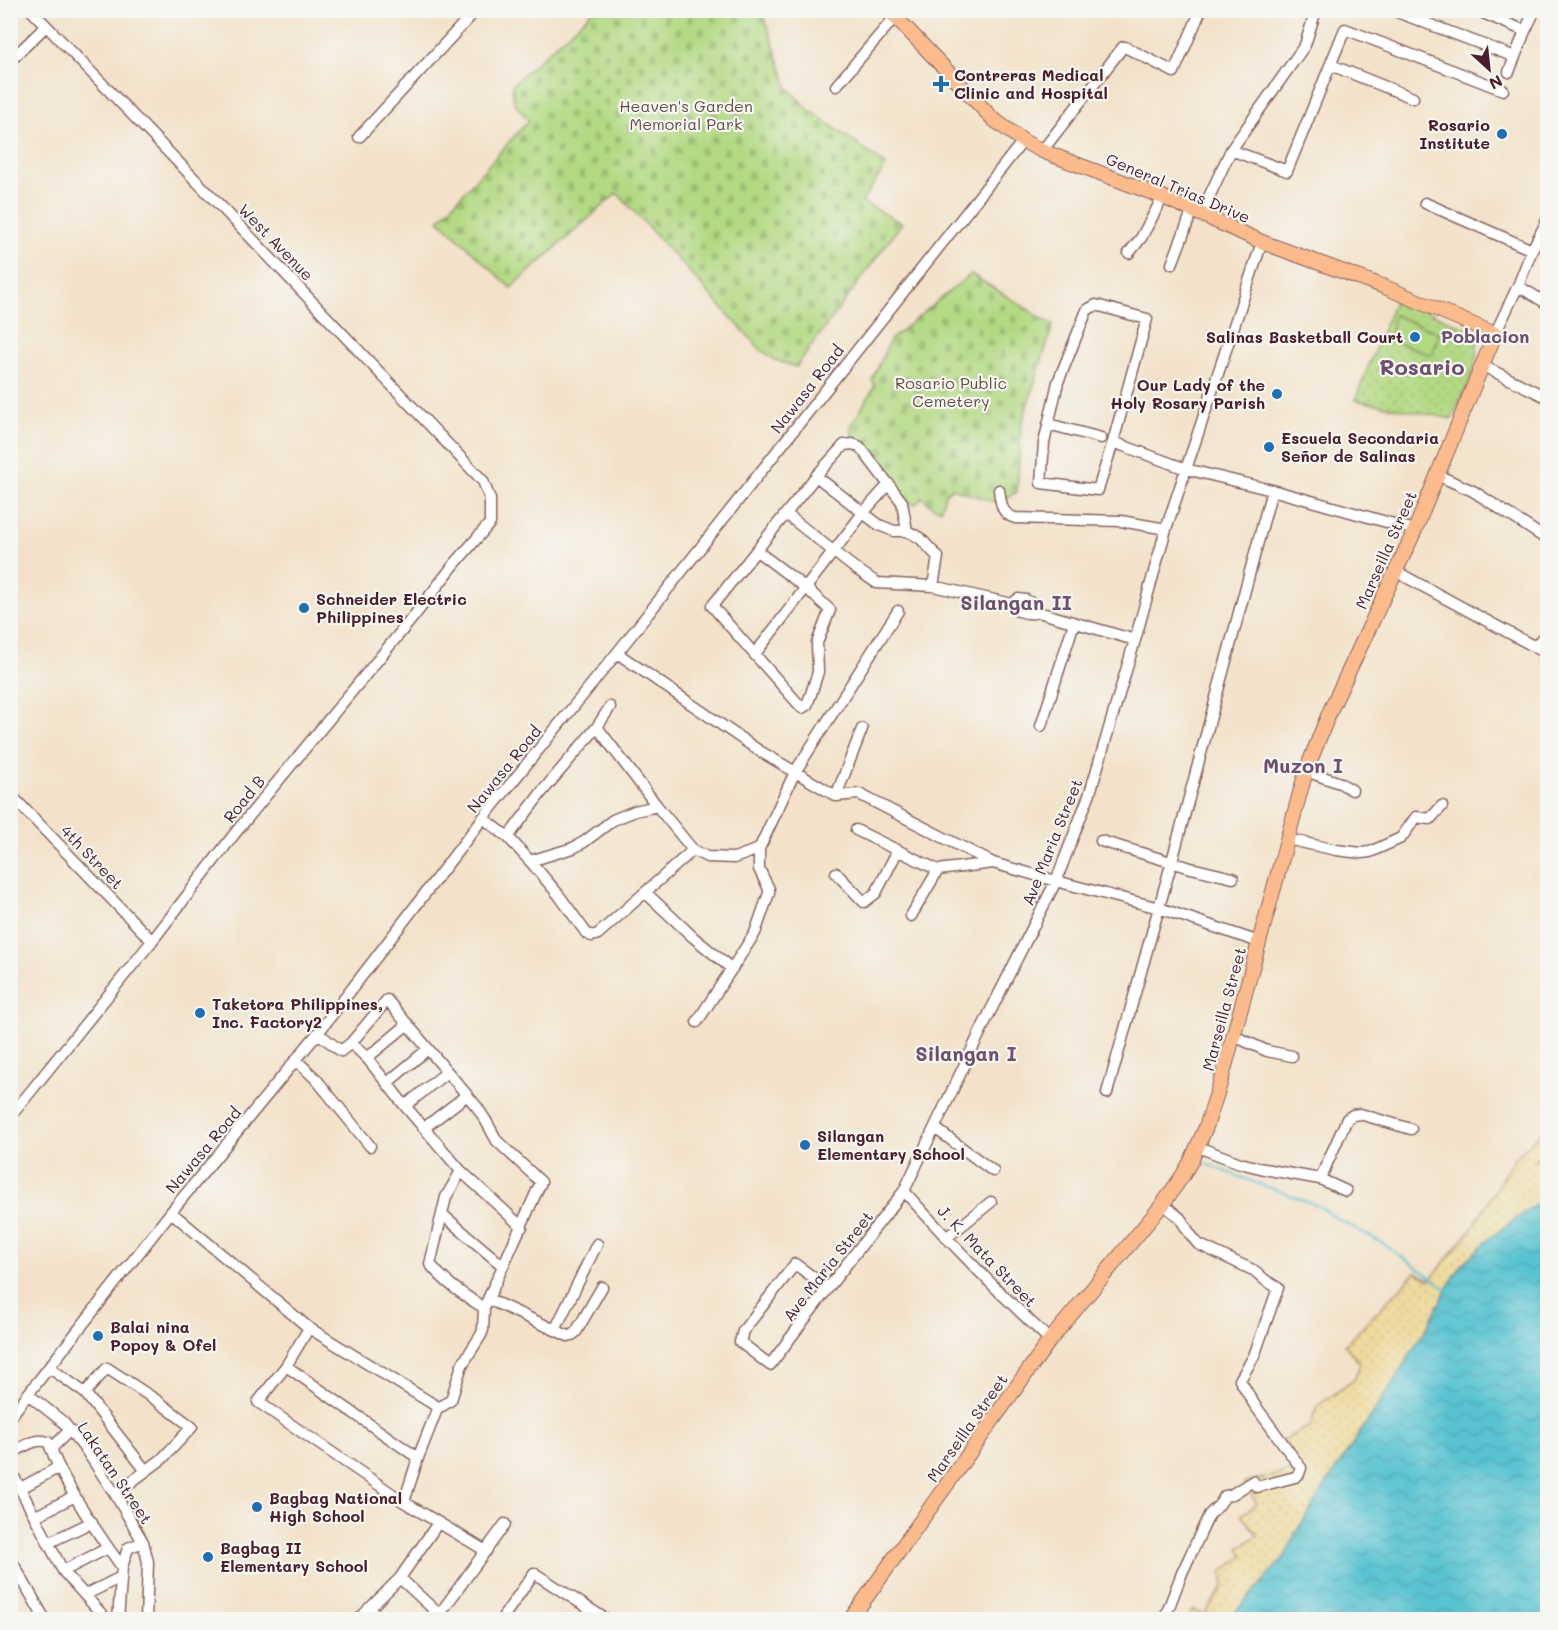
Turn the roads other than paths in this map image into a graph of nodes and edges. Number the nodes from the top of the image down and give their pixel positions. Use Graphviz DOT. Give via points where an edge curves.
graph roads {
  1 [pos="32,10"];
  2 [pos="476,10"];
  3 [pos="1201,10"];
  4 [pos="1316,10"];
  5 [pos="1392,10"];
  6 [pos="1476,10"];
  7 [pos="1535,10"];
  8 [pos="892,14"];
  9 [pos="46,26"];
  10 [pos="1525,31"];
  11 [pos="1515,57"];
  12 [pos="10,61"];
  13 [pos="1331,65"];
  14 [pos="1509,72"];
  15 [pos="836,86"];
  16 [pos="1503,90"];
  17 [pos="1413,98"];
  18 [pos="359,137"];
  19 [pos="1023,141"];
  20 [pos="1231,150"];
  21 [pos="1042,152"];
  22 [pos="1163,197"];
  23 [pos="1425,203"];
  24 [pos="1197,212"];
  25 [pos="1548,219"];
  26 [pos="1262,242"];
  27 [pos="1532,250"];
  28 [pos="1129,253"];
  29 [pos="1172,264"];
  30 [pos="1518,286"];
  31 [pos="1548,304"];
  32 [pos="1495,334"];
  33 [pos="1483,366"];
  34 [pos="1548,398"];
  35 [pos="1048,424"];
  36 [pos="1101,438"];
  37 [pos="1113,442"];
  38 [pos="1186,469"];
  39 [pos="1437,475"];
  40 [pos="816,476"];
  41 [pos="889,484"];
  42 [pos="999,490"];
  43 [pos="1272,490"];
  44 [pos="490,499"];
  45 [pos="863,513"];
  46 [pos="786,514"];
  47 [pos="1166,529"];
  48 [pos="1415,530"];
  49 [pos="907,531"];
  50 [pos="1548,540"];
  51 [pos="757,551"];
  52 [pos="835,551"];
  53 [pos="1395,571"];
  54 [pos="933,586"];
  55 [pos="806,588"];
  56 [pos="898,611"];
  57 [pos="1074,622"];
  58 [pos="1548,631"];
  59 [pos="1135,640"];
  60 [pos="1535,647"];
  61 [pos="617,653"];
  62 [pos="755,654"];
  63 [pos="1548,654"];
  64 [pos="610,707"];
  65 [pos="1041,726"];
  66 [pos="597,727"];
  67 [pos="862,729"];
  68 [pos="1306,771"];
  69 [pos="795,772"];
  70 [pos="1352,790"];
  71 [pos="10,794"];
  72 [pos="836,796"];
  73 [pos="657,806"];
  74 [pos="1442,806"];
  75 [pos="483,818"];
  76 [pos="856,830"];
  77 [pos="508,837"];
  78 [pos="1287,839"];
  79 [pos="1101,841"];
  80 [pos="759,849"];
  81 [pos="693,850"];
  82 [pos="898,850"];
  83 [pos="530,861"];
  84 [pos="1172,861"];
  85 [pos="993,863"];
  86 [pos="938,870"];
  87 [pos="836,873"];
  88 [pos="1233,879"];
  89 [pos="1056,882"];
  90 [pos="646,893"];
  91 [pos="1159,908"];
  92 [pos="911,916"];
  93 [pos="152,941"];
  94 [pos="1259,942"];
  95 [pos="732,969"];
  96 [pos="697,1022"];
  97 [pos="408,1024"];
  98 [pos="318,1033"];
  99 [pos="1234,1036"];
  100 [pos="351,1043"];
  101 [pos="428,1049"];
  102 [pos="1292,1056"];
  103 [pos="367,1058"];
  104 [pos="296,1060"];
  105 [pos="447,1072"];
  106 [pos="387,1083"];
  107 [pos="1107,1093"];
  108 [pos="466,1095"];
  109 [pos="405,1106"];
  110 [pos="10,1117"];
  111 [pos="424,1128"];
  112 [pos="935,1128"];
  113 [pos="1411,1129"];
  114 [pos="370,1146"];
  115 [pos="1198,1146"];
  116 [pos="461,1170"];
  117 [pos="993,1172"];
  118 [pos="1320,1179"];
  119 [pos="904,1191"];
  120 [pos="1346,1191"];
  121 [pos="991,1202"];
  122 [pos="1163,1204"];
  123 [pos="171,1212"];
  124 [pos="443,1215"];
  125 [pos="522,1227"];
  126 [pos="946,1238"];
  127 [pos="597,1244"];
  128 [pos="502,1266"];
  129 [pos="602,1287"];
  130 [pos="828,1288"];
  131 [pos="486,1304"];
  132 [pos="309,1328"];
  133 [pos="555,1330"];
  134 [pos="1050,1340"];
  135 [pos="286,1366"];
  136 [pos="50,1368"];
  137 [pos="85,1392"];
  138 [pos="29,1395"];
  139 [pos="438,1407"];
  140 [pos="10,1417"];
  141 [pos="70,1430"];
  142 [pos="51,1449"];
  143 [pos="10,1454"];
  144 [pos="418,1458"];
  145 [pos="59,1467"];
  146 [pos="10,1469"];
  147 [pos="146,1471"];
  148 [pos="21,1488"];
  149 [pos="115,1494"];
  150 [pos="75,1496"];
  151 [pos="404,1502"];
  152 [pos="36,1516"];
  153 [pos="92,1522"];
  154 [pos="438,1523"];
  155 [pos="505,1524"];
  156 [pos="143,1542"];
  157 [pos="48,1543"];
  158 [pos="108,1548"];
  159 [pos="486,1551"];
  160 [pos="12,1564"];
  161 [pos="63,1571"];
  162 [pos="121,1572"];
  163 [pos="400,1578"];
  164 [pos="85,1595"];
  165 [pos="369,1608"];
  166 [pos="503,1616"];
  167 [pos="442,1617"];
  168 [pos="43,1618"];
  169 [pos="601,1618"];
  170 [pos="106,1620"];
  171 [pos="118,1620"];
  172 [pos="146,1620"];
  173 [pos="358,1620"];
  174 [pos="381,1620"];
  175 [pos="515,1620"];
  176 [pos="850,1620"];
  177 [pos="1164,1620"];
  1 -- 9 [label="street, West Avenue"];
  2 -- 18 [label="street"];
  3 -- 21 [label="street" via="1174,72 1123,47"];
  4 -- 20 [label="street" via="1305,45"];
  5 -- 11 [label="street"];
  6 -- 10 [label="street"];
  7 -- 10 [label="street"];
  8 -- 15 [label="street"];
  8 -- 19 [label="main road, General Trias Drive" via="993,119"];
  9 -- 12 [label="street"];
  9 -- 44 [label="street, West Avenue" via="483,481"];
  10 -- 11 [label="street"];
  11 -- 14 [label="street"];
  13 -- 16 [label="street" via="1345,29"];
  13 -- 17 [label="street"];
  13 -- 20 [label="street" via="1287,171"];
  19 -- 21 [label="main road, General Trias Drive"];
  19 -- 61 [label="street, Nawasa Road"];
  20 -- 24 [label="street" via="1207,201"];
  21 -- 22 [label="main road, General Trias Drive"];
  22 -- 24 [label="main road, General Trias Drive"];
  22 -- 28 [label="street"];
  23 -- 27 [label="street"];
  24 -- 26 [label="main road, General Trias Drive"];
  24 -- 29 [label="street"];
  25 -- 27 [label="street"];
  26 -- 32 [label="main road, General Trias Drive" via="1385,287"];
  26 -- 38 [label="street, Ave Maria Street"];
  27 -- 30 [label="street"];
  30 -- 31 [label="street"];
  30 -- 32 [label="street"];
  32 -- 33 [label="main road, Marseilla Street"];
  33 -- 34 [label="street"];
  33 -- 39 [label="main road, Marseilla Street"];
  35 -- 36 [label="street"];
  35 -- 37 [label="street" via="1041,483 1098,490"];
  35 -- 37 [label="street" via="1058,382 1087,310 1096,305 1145,317"];
  37 -- 38 [label="street"];
  38 -- 43 [label="street"];
  38 -- 47 [label="street, Ave Maria Street"];
  39 -- 48 [label="main road, Marseilla Street"];
  39 -- 50 [label="street" via="1473,491"];
  40 -- 41 [label="street" via="844,445 854,444"];
  40 -- 45 [label="street"];
  40 -- 46 [label="street"];
  41 -- 45 [label="street"];
  41 -- 49 [label="street" via="902,502"];
  42 -- 47 [label="street" via="1001,508 1015,518 1121,521"];
  43 -- 48 [label="street"];
  43 -- 84 [label="street"];
  44 -- 93 [label="street, Road B" via="490,523 236,832"];
  45 -- 49 [label="street" via="879,525"];
  45 -- 52 [label="street"];
  46 -- 51 [label="street"];
  46 -- 52 [label="street"];
  47 -- 59 [label="street, Ave Maria Street"];
  48 -- 53 [label="main road, Marseilla Street"];
  49 -- 54 [label="street" via="938,557"];
  51 -- 55 [label="street"];
  51 -- 62 [label="street" via="712,606"];
  52 -- 54 [label="street" via="877,583"];
  52 -- 55 [label="street"];
  53 -- 60 [label="street"];
  53 -- 68 [label="main road, Marseilla Street"];
  54 -- 57 [label="street" via="1012,604 1023,613 1038,612"];
  55 -- 62 [label="street"];
  55 -- 62 [label="street" via="830,610 818,644 818,672 807,705 802,708"];
  56 -- 69 [label="street"];
  57 -- 59 [label="street"];
  57 -- 65 [label="street"];
  58 -- 60 [label="street"];
  59 -- 89 [label="street, Ave Maria Street" via="1090,793"];
  60 -- 63 [label="street"];
  61 -- 69 [label="street"];
  61 -- 75 [label="street, Nawasa Road"];
  64 -- 66 [label="street"];
  66 -- 73 [label="street"];
  66 -- 77 [label="street"];
  67 -- 72 [label="street"];
  68 -- 70 [label="street"];
  68 -- 78 [label="main road, Marseilla Street"];
  69 -- 72 [label="street"];
  69 -- 80 [label="street"];
  71 -- 93 [label="street, 4th Street"];
  72 -- 85 [label="street" via="860,794"];
  73 -- 81 [label="street"];
  73 -- 83 [label="street" via="613,820 573,848"];
  74 -- 78 [label="street" via="1430,819 1416,817 1401,838 1361,854"];
  75 -- 77 [label="street"];
  75 -- 98 [label="street, Nawasa Road"];
  76 -- 82 [label="street"];
  77 -- 83 [label="street"];
  78 -- 94 [label="main road, Marseilla Street"];
  79 -- 84 [label="street"];
  80 -- 81 [label="street" via="734,858 706,857"];
  80 -- 95 [label="street" via="759,869 769,893 755,933"];
  81 -- 90 [label="street"];
  82 -- 86 [label="street"];
  82 -- 87 [label="street" via="876,893 864,902"];
  83 -- 90 [label="street" via="589,935 598,934"];
  84 -- 88 [label="street"];
  84 -- 91 [label="street"];
  85 -- 86 [label="street"];
  85 -- 89 [label="street"];
  86 -- 92 [label="street"];
  89 -- 91 [label="street"];
  89 -- 112 [label="street, Ave Maria Street"];
  90 -- 95 [label="street"];
  91 -- 94 [label="street"];
  91 -- 107 [label="street"];
  93 -- 110 [label="street, Road B"];
  94 -- 99 [label="main road, Marseilla Street"];
  95 -- 96 [label="street"];
  97 -- 100 [label="street" via="387,1000"];
  97 -- 101 [label="street"];
  97 -- 103 [label="street"];
  98 -- 100 [label="street" via="341,1051"];
  98 -- 104 [label="street, Nawasa Road"];
  99 -- 102 [label="street" via="1267,1051"];
  99 -- 115 [label="main road, Marseilla Street"];
  100 -- 103 [label="street"];
  101 -- 105 [label="street"];
  101 -- 106 [label="street"];
  103 -- 106 [label="street"];
  104 -- 114 [label="street"];
  104 -- 123 [label="street, Nawasa Road"];
  105 -- 108 [label="street"];
  105 -- 109 [label="street"];
  106 -- 109 [label="street"];
  108 -- 111 [label="street"];
  108 -- 125 [label="street" via="497,1141 541,1182"];
  109 -- 111 [label="street"];
  111 -- 116 [label="street"];
  112 -- 117 [label="street"];
  112 -- 119 [label="street, Ave Maria Street"];
  113 -- 118 [label="street" via="1353,1114 1347,1119"];
  115 -- 118 [label="street" via="1264,1170"];
  115 -- 122 [label="main road, Marseilla Street"];
  116 -- 124 [label="street" via="446,1197"];
  116 -- 125 [label="street"];
  118 -- 120 [label="street"];
  119 -- 126 [label="street, J. K. Mata Street"];
  119 -- 130 [label="street, Ave Maria Street"];
  121 -- 126 [label="street"];
  122 -- 134 [label="main road, Marseilla Street"];
  122 -- 177 [label="street" via="1180,1218 1198,1244 1255,1271 1278,1288 1254,1356 1240,1380 1301,1468 1295,1477 1257,1487 1253,1481 1225,1496 1209,1515"];
  123 -- 132 [label="street"];
  123 -- 136 [label="street, Nawasa Road"];
  124 -- 128 [label="street"];
  124 -- 131 [label="street" via="430,1263 451,1285"];
  125 -- 128 [label="street"];
  126 -- 134 [label="street, J. K. Mata Street"];
  127 -- 133 [label="street"];
  128 -- 131 [label="street"];
  129 -- 133 [label="street" via="572,1335"];
  130 -- 130 [label="street, Ave Maria Street" via="770,1365 740,1342 742,1331 795,1264"];
  131 -- 133 [label="street"];
  131 -- 139 [label="street" via="483,1330 462,1365 451,1400"];
  132 -- 135 [label="street"];
  132 -- 139 [label="street"];
  134 -- 176 [label="main road, Marseilla Street"];
  135 -- 144 [label="street"];
  135 -- 151 [label="street" via="258,1401"];
  136 -- 137 [label="street"];
  136 -- 138 [label="street, Nawasa Road"];
  137 -- 147 [label="street"];
  137 -- 147 [label="street" via="107,1368 192,1427"];
  138 -- 140 [label="street, Nawasa Road"];
  138 -- 141 [label="street, Lakatan Street"];
  139 -- 144 [label="street"];
  141 -- 142 [label="street"];
  141 -- 149 [label="street, Lakatan Street"];
  142 -- 143 [label="street" via="46,1441 37,1440"];
  142 -- 145 [label="street"];
  144 -- 151 [label="street"];
  145 -- 148 [label="street"];
  145 -- 150 [label="street"];
  146 -- 148 [label="street"];
  147 -- 149 [label="street"];
  148 -- 152 [label="street"];
  149 -- 156 [label="street, Lakatan Street"];
  150 -- 152 [label="street"];
  150 -- 153 [label="street"];
  151 -- 154 [label="street"];
  152 -- 157 [label="street"];
  153 -- 157 [label="street"];
  153 -- 158 [label="street"];
  154 -- 159 [label="street"];
  154 -- 163 [label="street"];
  155 -- 159 [label="street"];
  156 -- 162 [label="street" via="128,1548"];
  156 -- 172 [label="street, Lakatan Street" via="147,1562"];
  157 -- 161 [label="street"];
  158 -- 161 [label="street"];
  158 -- 162 [label="street"];
  159 -- 167 [label="street"];
  160 -- 168 [label="street"];
  161 -- 164 [label="street"];
  162 -- 164 [label="street"];
  162 -- 171 [label="street"];
  163 -- 165 [label="street"];
  163 -- 167 [label="street"];
  164 -- 170 [label="street"];
  165 -- 173 [label="street"];
  165 -- 174 [label="street"];
  166 -- 169 [label="street" via="534,1573"];
  166 -- 175 [label="street"];
}
